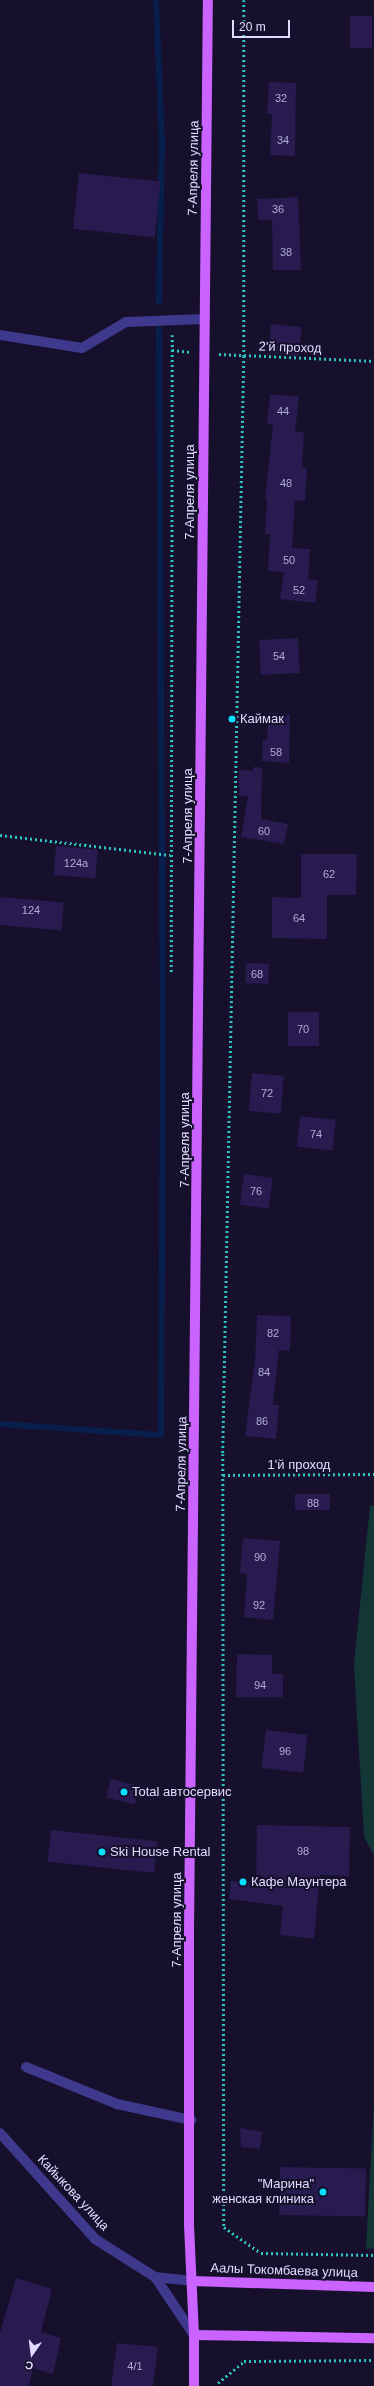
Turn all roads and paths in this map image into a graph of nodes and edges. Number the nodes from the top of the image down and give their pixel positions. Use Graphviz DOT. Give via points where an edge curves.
graph roads {
  1 [pos="208,0"];
  2 [pos="244,0"];
  3 [pos="205,319"];
  4 [pos="173,320"];
  5 [pos="0,335"];
  6 [pos="205,353"];
  7 [pos="244,356"];
  8 [pos="374,361"];
  9 [pos="0,835"];
  10 [pos="170,855"];
  11 [pos="171,972"];
  12 [pos="374,1474"];
  13 [pos="223,1475"];
  14 [pos="26,2067"];
  15 [pos="191,2120"];
  16 [pos="0,2133"];
  17 [pos="374,2255"];
  18 [pos="155,2277"];
  19 [pos="192,2281"];
  20 [pos="374,2287"];
  21 [pos="194,2335"];
  22 [pos="374,2338"];
  23 [pos="374,2360"];
  24 [pos="218,2383"];
  25 [pos="194,2386"];
  1 -- 3 [label="main road, 7-Апреля улица"];
  2 -- 7 [label="path"];
  3 -- 4 [label="street"];
  3 -- 6 [label="main road, 7-Апреля улица"];
  4 -- 5 [label="street" via="126,322 82,348"];
  4 -- 10 [label="path"];
  6 -- 7 [label="path, 2'й проход"];
  6 -- 15 [label="main road, 7-Апреля улица" via="189,1930"];
  7 -- 8 [label="path, 2'й проход"];
  7 -- 13 [label="path"];
  9 -- 10 [label="path"];
  10 -- 11 [label="path"];
  12 -- 13 [label="path, 1'й проход"];
  13 -- 17 [label="path" via="224,2227 261,2253"];
  14 -- 15 [label="street" via="117,2104"];
  15 -- 19 [label="main road, 7-Апреля улица" via="189,2226"];
  16 -- 18 [label="street, Кайыкова улица" via="95,2239"];
  18 -- 19 [label="street"];
  18 -- 21 [label="street, Кайыкова улица"];
  19 -- 20 [label="main road, Аалы Токомбаева улица"];
  19 -- 21 [label="main road, 7-Апреля улица"];
  21 -- 22 [label="main road"];
  21 -- 25 [label="main road, 7-Апреля улица"];
  23 -- 24 [label="path" via="244,2361"];
}
